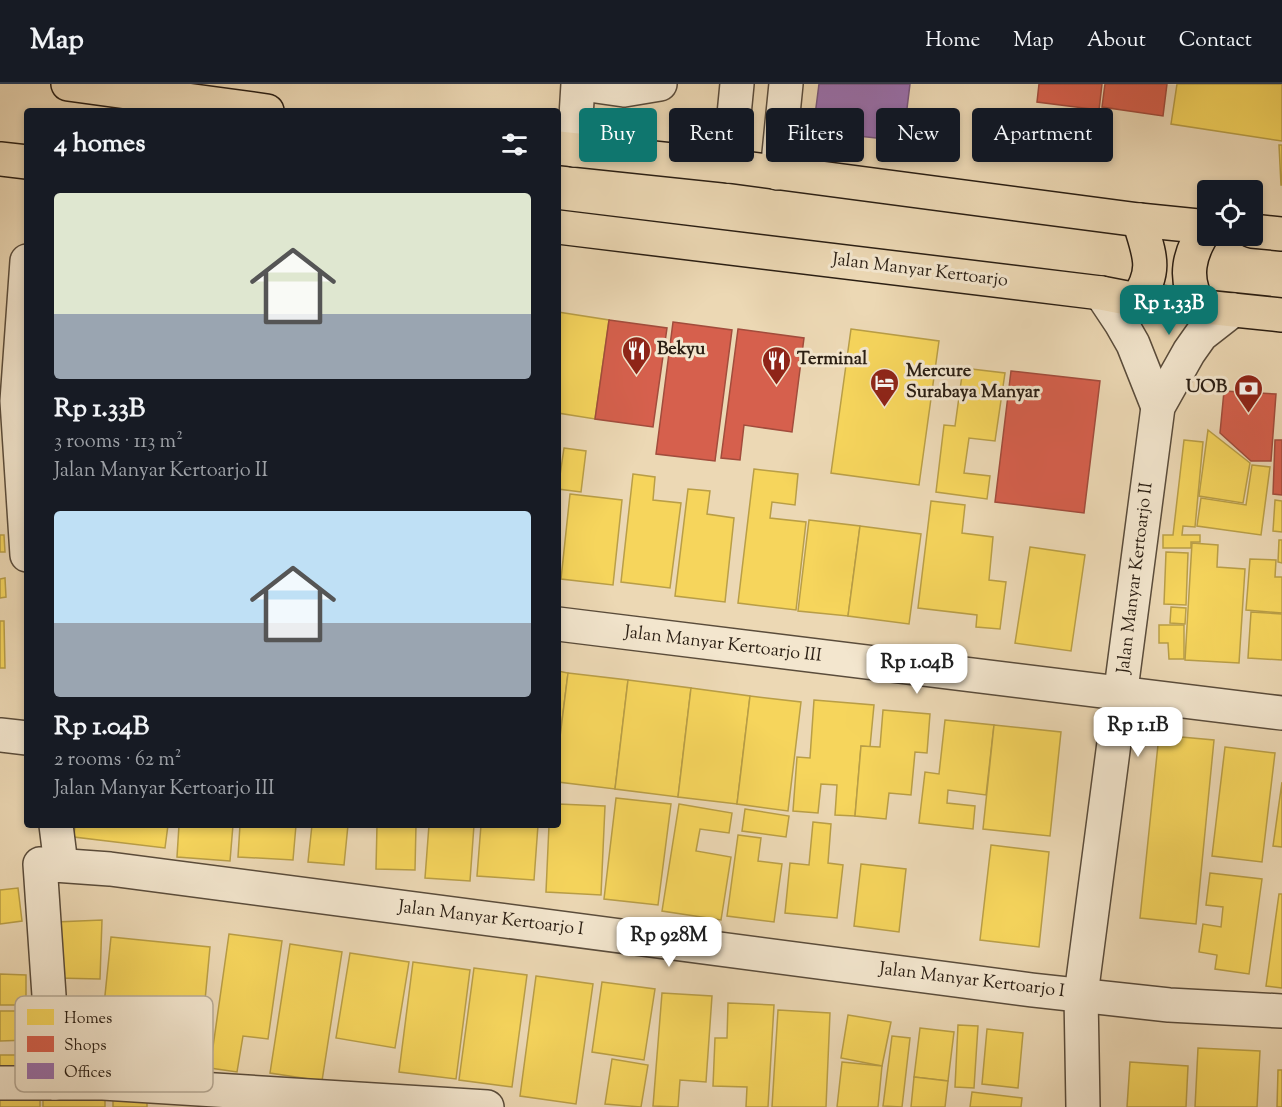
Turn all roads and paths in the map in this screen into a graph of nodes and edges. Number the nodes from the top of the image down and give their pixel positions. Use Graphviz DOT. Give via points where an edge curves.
graph roads {
  1 [pos="68,84"];
  2 [pos="580,84"];
  3 [pos="660,84"];
  4 [pos="737,84"];
  5 [pos="786,84"];
  6 [pos="139,89"];
  7 [pos="250,108"];
  8 [pos="566,149"];
  9 [pos="0,159"];
  10 [pos="24,162"];
  11 [pos="729,166"];
  12 [pos="777,173"];
  13 [pos="1139,220"];
  14 [pos="1197,226"];
  15 [pos="561,227"];
  16 [pos="1263,232"];
  17 [pos="1282,234"];
  18 [pos="1197,242"];
  19 [pos="24,283"];
  20 [pos="1101,293"];
  21 [pos="1137,300"];
  22 [pos="1200,306"];
  23 [pos="1233,310"];
  24 [pos="1282,315"];
  25 [pos="8,400"];
  26 [pos="1158,407"];
  27 [pos="24,531"];
  28 [pos="561,624"];
  29 [pos="1121,694"];
  30 [pos="1282,713"];
  31 [pos="0,735"];
  32 [pos="24,738"];
  33 [pos="56,828"];
  34 [pos="61,865"];
  35 [pos="1081,995"];
  36 [pos="49,996"];
  37 [pos="1282,1011"];
  38 [pos="213,1090"];
  39 [pos="487,1107"];
  40 [pos="1083,1107"];
  1 -- 6 [label="main road"];
  2 -- 3 [label="street" via="624,90"];
  2 -- 8 [label="street"];
  4 -- 11 [label="street"];
  5 -- 12 [label="street"];
  6 -- 7 [label="main road"];
  8 -- 11 [label="main road"];
  9 -- 10 [label="main road"];
  11 -- 12 [label="main road"];
  12 -- 13 [label="main road"];
  13 -- 14 [label="main road"];
  13 -- 21 [label="main road" via="1149,252 1150,273"];
  15 -- 20 [label="main road, Jalan Manyar Kertoarjo"];
  16 -- 17 [label="main road"];
  18 -- 22 [label="main road" via="1190,288"];
  19 -- 25 [label="street"];
  20 -- 21 [label="main road, Jalan Manyar Kertoarjo"];
  20 -- 26 [label="street, Jalan Manyar Kertoarjo II" via="1133,344"];
  21 -- 22 [label="main road, Jalan Manyar Kertoarjo"];
  22 -- 23 [label="main road, Jalan Manyar Kertoarjo"];
  23 -- 24 [label="main road, Jalan Manyar Kertoarjo"];
  23 -- 26 [label="street, Jalan Manyar Kertoarjo II" via="1202,335"];
  25 -- 27 [label="street"];
  26 -- 29 [label="street, Jalan Manyar Kertoarjo II"];
  28 -- 29 [label="street, Jalan Manyar Kertoarjo III"];
  29 -- 30 [label="street, Jalan Manyar Kertoarjo III"];
  29 -- 35 [label="street, Jalan Manyar Kertoarjo II"];
  31 -- 32 [label="street"];
  33 -- 34 [label="street"];
  34 -- 35 [label="street, Jalan Manyar Kertoarjo I"];
  34 -- 36 [label="street" via="40,864"];
  35 -- 37 [label="street, Jalan Manyar Kertoarjo I" via="1168,1005"];
  35 -- 40 [label="street, Jalan Manyar Kertoarjo II"];
  38 -- 39 [label="street"];
}
